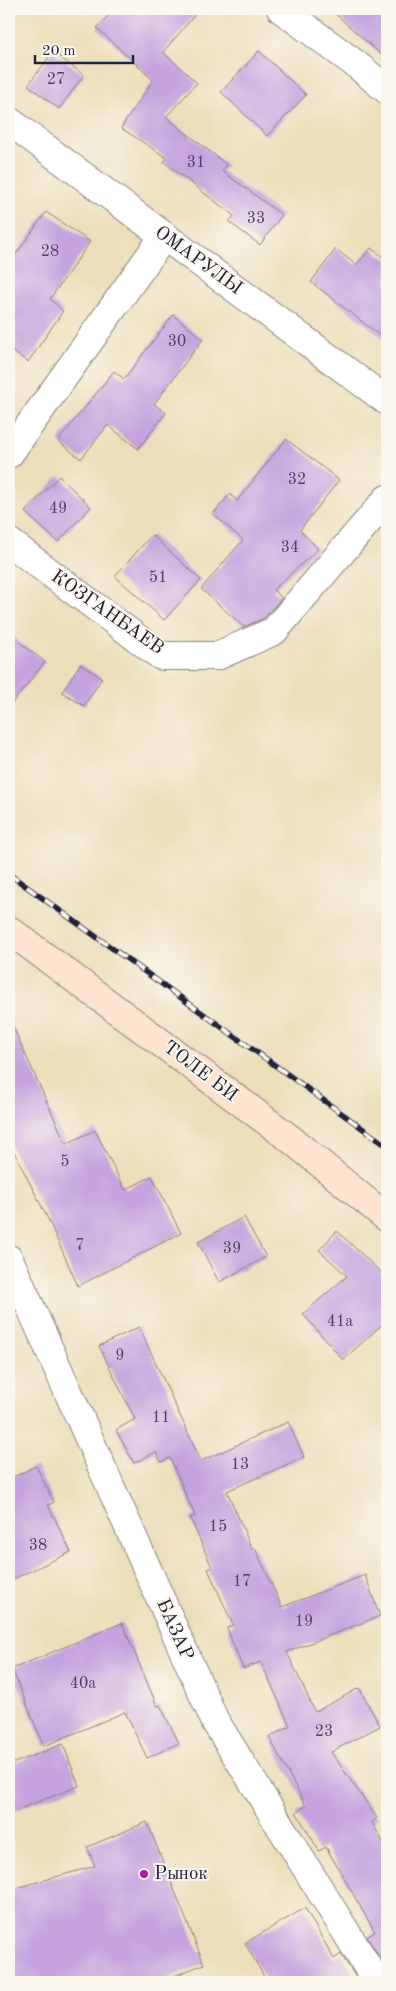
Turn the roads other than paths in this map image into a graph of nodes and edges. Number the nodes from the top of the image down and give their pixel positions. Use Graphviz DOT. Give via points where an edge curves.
graph roads {
  1 [pos="281,9"];
  2 [pos="387,90"];
  3 [pos="9,121"];
  4 [pos="164,236"];
  5 [pos="387,401"];
  6 [pos="9,454"];
  7 [pos="387,499"];
  8 [pos="9,542"];
  9 [pos="9,930"];
  10 [pos="387,1218"];
  11 [pos="9,1259"];
  12 [pos="377,1982"];
  1 -- 2 [label="street"];
  3 -- 4 [label="street, ОМАРУЛЫ"];
  4 -- 5 [label="street, ОМАРУЛЫ"];
  4 -- 6 [label="street"];
  7 -- 8 [label="street, КОЗГАНБАЕВ" via="274,630 217,656 161,656"];
  9 -- 10 [label="main road, ТОЛЕ БИ" via="288,1137"];
  11 -- 12 [label="street, БАЗАР" via="215,1721"];
}
